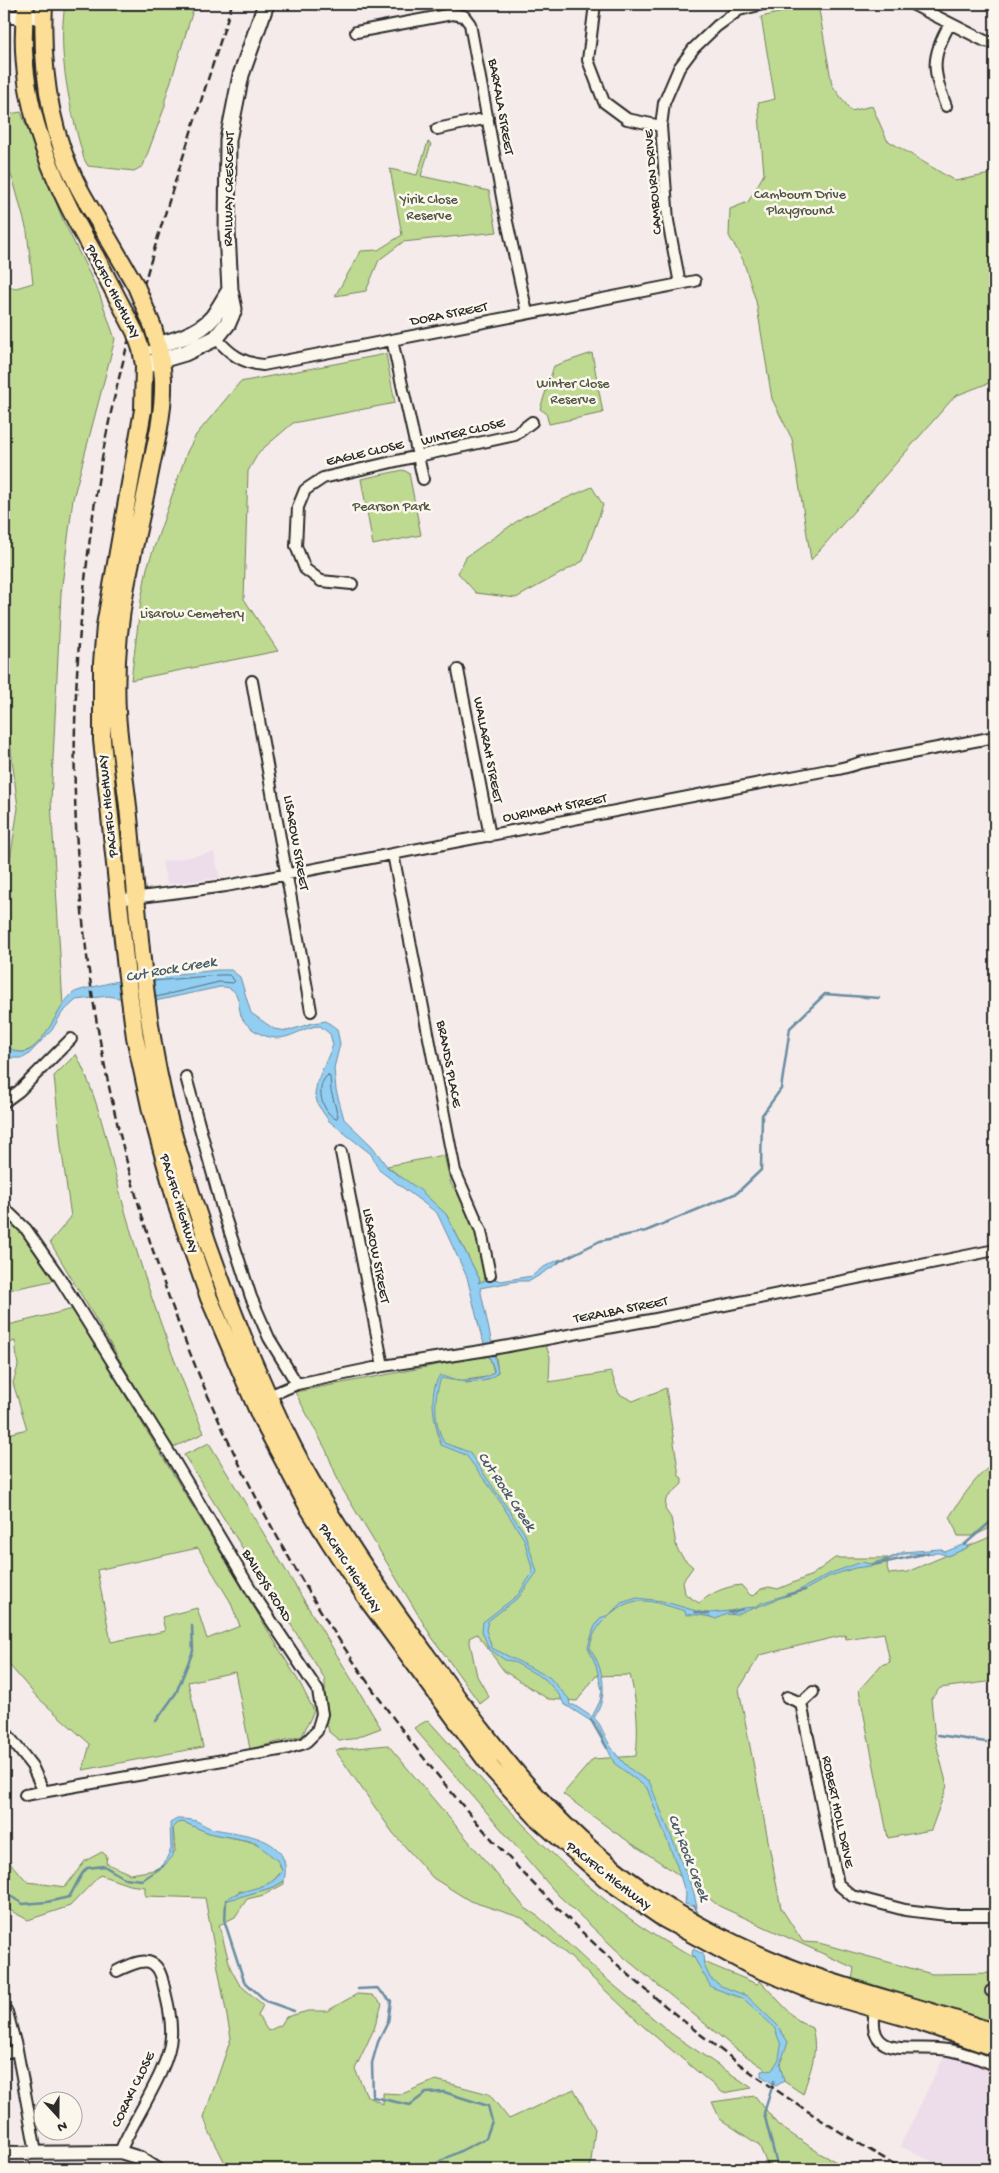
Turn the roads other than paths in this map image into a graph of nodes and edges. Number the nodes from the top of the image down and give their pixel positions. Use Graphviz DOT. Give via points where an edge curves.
graph roads {
  1 [pos="266,4"];
  2 [pos="595,4"];
  3 [pos="760,4"];
  4 [pos="912,4"];
  5 [pos="25,10"];
  6 [pos="43,10"];
  7 [pos="4,17"];
  8 [pos="950,24"];
  9 [pos="356,32"];
  10 [pos="995,43"];
  11 [pos="946,106"];
  12 [pos="488,118"];
  13 [pos="661,126"];
  14 [pos="437,129"];
  15 [pos="695,281"];
  16 [pos="680,284"];
  17 [pos="230,290"];
  18 [pos="527,313"];
  19 [pos="197,330"];
  20 [pos="216,338"];
  21 [pos="392,340"];
  22 [pos="160,352"];
  23 [pos="142,357"];
  24 [pos="532,422"];
  25 [pos="418,456"];
  26 [pos="423,479"];
  27 [pos="352,584"];
  28 [pos="458,670"];
  29 [pos="252,681"];
  30 [pos="995,737"];
  31 [pos="490,836"];
  32 [pos="393,854"];
  33 [pos="286,874"];
  34 [pos="135,898"];
  35 [pos="117,900"];
  36 [pos="311,1011"];
  37 [pos="71,1039"];
  38 [pos="186,1077"];
  39 [pos="4,1102"];
  40 [pos="341,1152"];
  41 [pos="4,1208"];
  42 [pos="995,1250"];
  43 [pos="490,1275"];
  44 [pos="383,1366"];
  45 [pos="297,1384"];
  46 [pos="269,1396"];
  47 [pos="254,1402"];
  48 [pos="813,1692"];
  49 [pos="787,1697"];
  50 [pos="801,1703"];
  51 [pos="4,1730"];
  52 [pos="44,1792"];
  53 [pos="25,1795"];
  54 [pos="664,1912"];
  55 [pos="995,1915"];
  56 [pos="733,1949"];
  57 [pos="117,1971"];
  58 [pos="876,2010"];
  59 [pos="7,2012"];
  60 [pos="995,2033"];
  61 [pos="995,2048"];
  62 [pos="17,2050"];
  63 [pos="4,2053"];
  64 [pos="995,2065"];
  65 [pos="36,2152"];
  66 [pos="120,2152"];
  67 [pos="4,2153"];
  68 [pos="157,2169"];
  1 -- 17 [label="main road, RAILWAY CRESCENT" via="241,75 228,140"];
  2 -- 13 [label="street" via="588,60 604,102 627,119"];
  3 -- 13 [label="street, CAMBOURN DRIVE" via="739,10 694,48 679,68 664,103"];
  4 -- 8 [label="street"];
  5 -- 6 [label="street"];
  5 -- 7 [label="street"];
  5 -- 23 [label="main road, PACIFIC HIGHWAY, bridge" via="25,70 37,130 57,184 135,332"];
  6 -- 22 [label="main road, PACIFIC HIGHWAY, bridge" via="44,66 51,115 66,161 136,286"];
  8 -- 10 [label="street"];
  8 -- 11 [label="street" via="934,59 939,89"];
  9 -- 12 [label="street, BARKALA STREET" via="452,14 464,16 474,37"];
  12 -- 14 [label="street"];
  12 -- 18 [label="street, BARKALA STREET"];
  13 -- 16 [label="street, CAMBOURN DRIVE" via="668,221"];
  15 -- 16 [label="street, DORA STREET"];
  16 -- 18 [label="street, DORA STREET"];
  17 -- 19 [label="main road, RAILWAY CRESCENT" via="212,318"];
  17 -- 20 [label="main road, RAILWAY CRESCENT" via="234,309"];
  18 -- 21 [label="street, DORA STREET"];
  19 -- 20 [label="main road" via="210,332"];
  19 -- 22 [label="main road, RAILWAY CRESCENT"];
  20 -- 21 [label="street, DORA STREET" via="232,355 251,364 263,365"];
  20 -- 22 [label="main road, RAILWAY CRESCENT" via="190,351"];
  21 -- 25 [label="street"];
  22 -- 23 [label="main road, RAILWAY CRESCENT"];
  22 -- 34 [label="main road, PACIFIC HIGHWAY" via="161,415 125,590 117,652 116,710"];
  23 -- 35 [label="main road, PACIFIC HIGHWAY" via="140,435 105,626 102,662 102,740"];
  24 -- 25 [label="street, WINTER CLOSE" via="515,435"];
  25 -- 26 [label="street, WINTER CLOSE"];
  25 -- 27 [label="street, EAGLE CLOSE" via="323,478 306,490 298,507 296,546 305,569 321,581"];
  28 -- 31 [label="street, WALLARAH STREET"];
  29 -- 33 [label="street, LISAROW STREET"];
  30 -- 31 [label="street, OURIMBAH STREET"];
  31 -- 32 [label="street, OURIMBAH STREET"];
  32 -- 33 [label="street, OURIMBAH STREET"];
  32 -- 43 [label="street, BRANDS PLACE" via="455,1171 482,1231"];
  33 -- 34 [label="street, OURIMBAH STREET"];
  33 -- 36 [label="street, LISAROW STREET"];
  34 -- 35 [label="street, OURIMBAH STREET"];
  34 -- 46 [label="main road, PACIFIC HIGHWAY" via="142,968 162,1092 212,1257"];
  35 -- 47 [label="main road, PACIFIC HIGHWAY" via="132,1014 151,1111 202,1280"];
  37 -- 39 [label="street"];
  38 -- 45 [label="street" via="222,1208 251,1297"];
  40 -- 44 [label="street, LISAROW STREET"];
  41 -- 52 [label="street, BAILEYS ROAD" via="26,1229 97,1336 256,1598 318,1691 322,1714 317,1731 305,1743 285,1750"];
  42 -- 44 [label="street, TERALBA STREET" via="666,1317"];
  44 -- 45 [label="street, TERALBA STREET"];
  45 -- 46 [label="street, TERALBA STREET"];
  46 -- 47 [label="street, TERALBA STREET"];
  46 -- 54 [label="main road, PACIFIC HIGHWAY" via="294,1450 341,1531 395,1612 484,1734 562,1825"];
  47 -- 54 [label="main road, PACIFIC HIGHWAY" via="308,1507 355,1581 493,1770 526,1808 565,1845 618,1888"];
  48 -- 50 [label="street"];
  49 -- 50 [label="street"];
  50 -- 55 [label="street, ROBERT HOLL DRIVE" via="838,1884 852,1896 905,1910 947,1915"];
  51 -- 52 [label="street" via="32,1766"];
  52 -- 53 [label="street, BAILEYS ROAD"];
  54 -- 56 [label="main road, PACIFIC HIGHWAY"];
  56 -- 58 [label="main road, PACIFIC HIGHWAY" via="813,1992"];
  56 -- 60 [label="main road, PACIFIC HIGHWAY"];
  57 -- 66 [label="street, CORAKI CLOSE" via="142,1962 152,1962 158,1967 170,2017 171,2036 160,2074"];
  58 -- 61 [label="main road, PACIFIC HIGHWAY"];
  58 -- 64 [label="street" via="874,2028 888,2047 941,2049"];
  59 -- 62 [label="street"];
  62 -- 63 [label="street"];
  62 -- 65 [label="street"];
  65 -- 66 [label="street"];
  65 -- 67 [label="street"];
  66 -- 68 [label="street" via="140,2158"];
}
